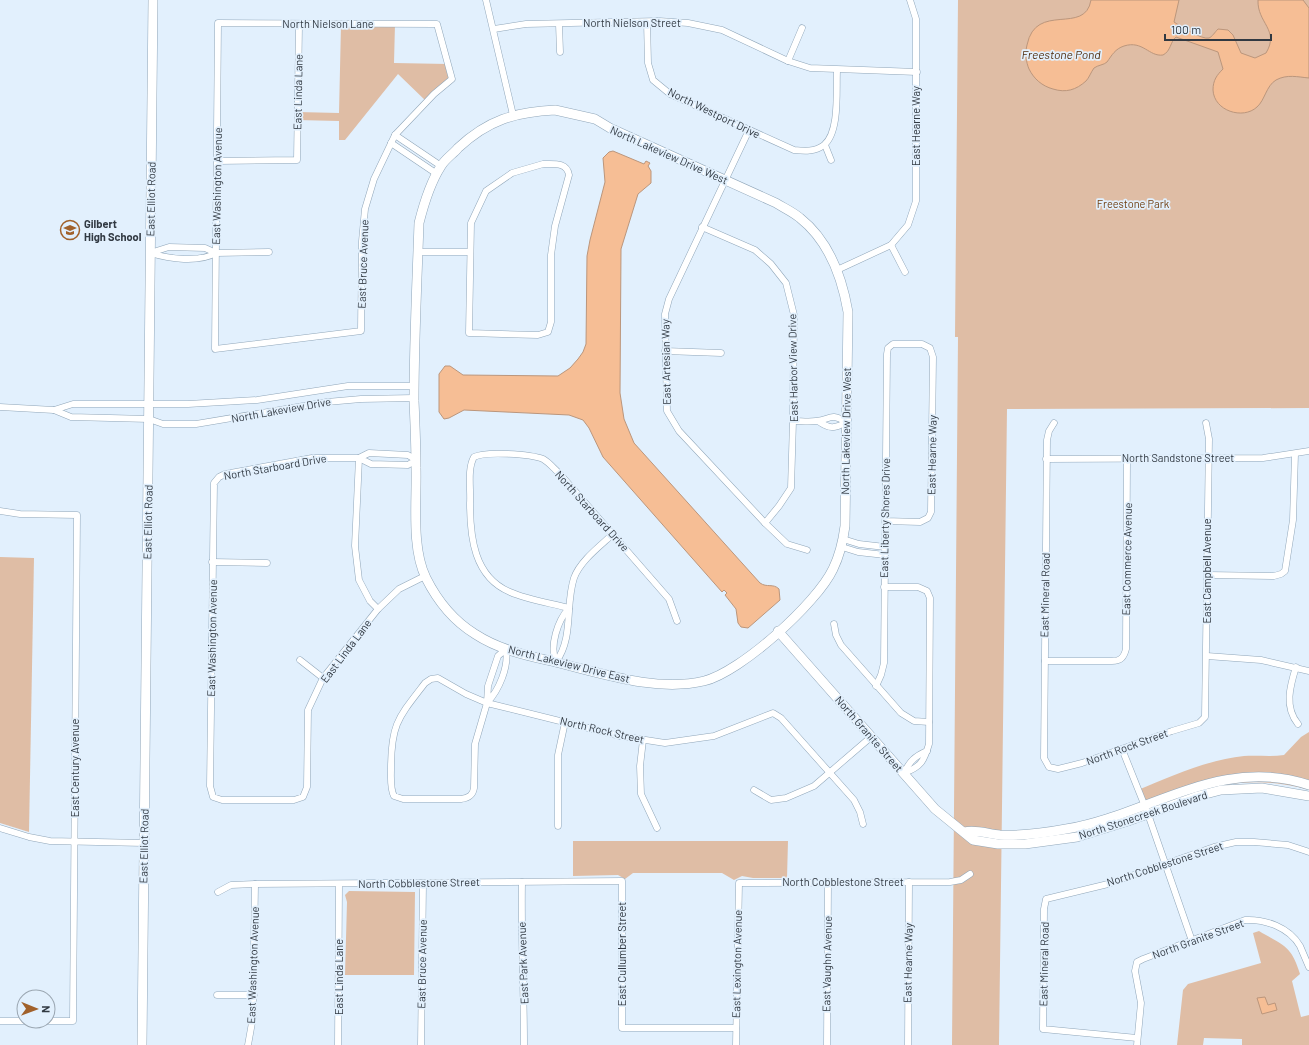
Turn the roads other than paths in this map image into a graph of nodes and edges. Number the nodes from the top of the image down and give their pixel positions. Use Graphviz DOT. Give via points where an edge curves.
graph roads {
  1 [pos="153,0"];
  2 [pos="486,0"];
  3 [pos="910,0"];
  4 [pos="646,22"];
  5 [pos="218,23"];
  6 [pos="437,24"];
  7 [pos="560,24"];
  8 [pos="298,25"];
  9 [pos="802,28"];
  10 [pos="494,29"];
  11 [pos="560,52"];
  12 [pos="788,61"];
  13 [pos="837,71"];
  14 [pos="917,72"];
  15 [pos="513,115"];
  16 [pos="748,130"];
  17 [pos="395,135"];
  18 [pos="391,143"];
  19 [pos="824,145"];
  20 [pos="831,160"];
  21 [pos="217,161"];
  22 [pos="439,170"];
  23 [pos="726,180"];
  24 [pos="702,227"];
  25 [pos="891,245"];
  26 [pos="269,252"];
  27 [pos="418,252"];
  28 [pos="469,252"];
  29 [pos="216,253"];
  30 [pos="150,254"];
  31 [pos="837,270"];
  32 [pos="905,272"];
  33 [pos="888,348"];
  34 [pos="215,349"];
  35 [pos="665,351"];
  36 [pos="721,353"];
  37 [pos="415,393"];
  38 [pos="149,405"];
  39 [pos="0,407"];
  40 [pos="54,410"];
  41 [pos="150,419"];
  42 [pos="793,421"];
  43 [pos="818,421"];
  44 [pos="846,422"];
  45 [pos="1054,423"];
  46 [pos="1206,423"];
  47 [pos="1309,451"];
  48 [pos="1295,454"];
  49 [pos="359,458"];
  50 [pos="1208,458"];
  51 [pos="1046,459"];
  52 [pos="1128,459"];
  53 [pos="416,460"];
  54 [pos="216,479"];
  55 [pos="0,511"];
  56 [pos="885,522"];
  57 [pos="765,523"];
  58 [pos="613,534"];
  59 [pos="843,543"];
  60 [pos="885,546"];
  61 [pos="807,550"];
  62 [pos="885,555"];
  63 [pos="212,562"];
  64 [pos="267,563"];
  65 [pos="1208,575"];
  66 [pos="425,576"];
  67 [pos="884,587"];
  68 [pos="569,608"];
  69 [pos="378,609"];
  70 [pos="677,621"];
  71 [pos="834,624"];
  72 [pos="778,631"];
  73 [pos="506,649"];
  74 [pos="1207,656"];
  75 [pos="300,660"];
  76 [pos="1045,661"];
  77 [pos="556,662"];
  78 [pos="1296,667"];
  79 [pos="1309,671"];
  80 [pos="324,678"];
  81 [pos="876,686"];
  82 [pos="487,703"];
  83 [pos="1204,720"];
  84 [pos="565,722"];
  85 [pos="929,722"];
  86 [pos="1298,724"];
  87 [pos="871,737"];
  88 [pos="643,740"];
  89 [pos="1122,749"];
  90 [pos="1048,767"];
  91 [pos="830,772"];
  92 [pos="904,774"];
  93 [pos="1309,785"];
  94 [pos="754,790"];
  95 [pos="1309,796"];
  96 [pos="303,797"];
  97 [pos="1143,805"];
  98 [pos="1148,814"];
  99 [pos="863,824"];
  100 [pos="558,826"];
  101 [pos="0,828"];
  102 [pos="657,828"];
  103 [pos="964,832"];
  104 [pos="74,842"];
  105 [pos="144,843"];
  106 [pos="1001,844"];
  107 [pos="1309,852"];
  108 [pos="1164,865"];
  109 [pos="970,874"];
  110 [pos="622,881"];
  111 [pos="522,882"];
  112 [pos="828,882"];
  113 [pos="909,882"];
  114 [pos="423,883"];
  115 [pos="739,883"];
  116 [pos="255,884"];
  117 [pos="339,884"];
  118 [pos="218,892"];
  119 [pos="1046,898"];
  120 [pos="1192,941"];
  121 [pos="1309,967"];
  122 [pos="217,995"];
  123 [pos="254,995"];
  124 [pos="0,1021"];
  125 [pos="16,1021"];
  126 [pos="56,1021"];
  127 [pos="736,1028"];
  128 [pos="1137,1042"];
  129 [pos="142,1045"];
  130 [pos="248,1045"];
  131 [pos="338,1045"];
  132 [pos="421,1045"];
  133 [pos="524,1045"];
  134 [pos="736,1045"];
  135 [pos="827,1045"];
  136 [pos="908,1045"];
  1 -- 30 [label="street, East Elliot Road"];
  2 -- 10 [label="street"];
  3 -- 14 [label="street, East Hearne Way" via="916,19"];
  4 -- 7 [label="street, North Nielson Street"];
  4 -- 12 [label="street, North Nielson Street" via="688,23 722,30"];
  4 -- 16 [label="street, North Westport Drive" via="648,63 653,80 670,94"];
  5 -- 8 [label="street, North Nielson Lane"];
  5 -- 21 [label="street, East Washington Avenue"];
  6 -- 8 [label="street, North Nielson Lane"];
  6 -- 17 [label="street, East Bruce Avenue" via="452,79"];
  7 -- 10 [label="street, North Nielson Street" via="526,24"];
  7 -- 11 [label="street"];
  8 -- 21 [label="street, East Linda Lane" via="296,160"];
  9 -- 12 [label="street"];
  10 -- 15 [label="street"];
  12 -- 13 [label="street, North Nielson Street" via="810,68"];
  13 -- 14 [label="street, North Nielson Street"];
  13 -- 19 [label="street" via="835,127"];
  14 -- 25 [label="street, East Hearne Way" via="916,201 908,225"];
  15 -- 22 [label="street, North Lakeview Drive West" via="486,126 467,140"];
  15 -- 23 [label="street, North Lakeview Drive West" via="555,110 595,119"];
  16 -- 19 [label="street, North Westport Drive" via="794,150 811,151"];
  16 -- 23 [label="street, East Artesian Way"];
  17 -- 18 [label="street, East Bruce Avenue"];
  17 -- 22 [label="street"];
  18 -- 22 [label="street"];
  18 -- 34 [label="street, East Bruce Avenue" via="374,179 365,209 361,331"];
  19 -- 20 [label="street"];
  21 -- 29 [label="street, East Washington Avenue"];
  22 -- 27 [label="street, North Lakeview Drive West" via="426,197 419,223"];
  23 -- 24 [label="street, East Artesian Way"];
  23 -- 31 [label="street, North Lakeview Drive West" via="776,203 800,218 818,236"];
  24 -- 35 [label="street, East Artesian Way" via="669,299 665,314"];
  24 -- 42 [label="street, East Harbor View Drive" via="755,250 771,264 786,283 794,315"];
  25 -- 31 [label="street, East Hearne Way"];
  25 -- 32 [label="street"];
  26 -- 29 [label="street"];
  27 -- 28 [label="street"];
  27 -- 37 [label="street, North Lakeview Drive West"];
  28 -- 28 [label="street" via="469,333 538,335 548,332 551,322 551,255 555,226 569,178 567,169 560,164 543,164 512,173 486,191 471,223"];
  29 -- 30 [label="street" via="206,258 166,258"];
  29 -- 30 [label="street" via="206,248 169,248"];
  29 -- 34 [label="street, East Washington Avenue"];
  30 -- 38 [label="street, East Elliot Road"];
  31 -- 44 [label="street, North Lakeview Drive West" via="848,312"];
  33 -- 56 [label="street, East Liberty Shores Drive"];
  33 -- 56 [label="street, East Hearne Way" via="896,344 922,344 930,348 933,357 931,512 928,518 920,522"];
  35 -- 36 [label="street"];
  35 -- 57 [label="street, East Artesian Way" via="667,411 679,431"];
  37 -- 38 [label="street, North Lakeview Drive" via="348,386 249,400"];
  37 -- 41 [label="street, North Lakeview Drive" via="327,402 205,424 163,424"];
  37 -- 53 [label="street, North Lakeview Drive East"];
  38 -- 40 [label="street, North Lakeview Drive" via="73,404"];
  38 -- 41 [label="street, East Elliot Road"];
  39 -- 40 [label="street"];
  40 -- 41 [label="street, North Lakeview Drive" via="71,417"];
  41 -- 105 [label="street, East Elliot Road"];
  42 -- 43 [label="street"];
  42 -- 57 [label="street, East Harbor View Drive" via="791,488"];
  43 -- 44 [label="street" via="838,417"];
  43 -- 44 [label="street" via="828,427 837,428"];
  44 -- 59 [label="street, North Lakeview Drive West"];
  45 -- 51 [label="street, East Mineral Road" via="1047,436"];
  46 -- 50 [label="street, East Campbell Avenue"];
  47 -- 48 [label="street, North Sandstone Street"];
  48 -- 50 [label="street, North Sandstone Street" via="1271,458"];
  48 -- 65 [label="street" via="1293,520 1287,565 1283,573 1274,576"];
  49 -- 53 [label="street, North Starboard Drive" via="369,453 408,455"];
  49 -- 53 [label="street, North Starboard Drive" via="370,464 408,465"];
  49 -- 54 [label="street, North Starboard Drive" via="312,458 225,474"];
  49 -- 69 [label="street" via="355,546 359,580 370,601"];
  50 -- 52 [label="street, North Sandstone Street"];
  50 -- 65 [label="street, East Campbell Avenue"];
  51 -- 52 [label="street, North Sandstone Street"];
  51 -- 76 [label="street, East Mineral Road"];
  52 -- 76 [label="street, East Commerce Avenue" via="1126,649 1122,659"];
  53 -- 66 [label="street, North Lakeview Drive East" via="417,543"];
  54 -- 63 [label="street, East Washington Avenue" via="213,489"];
  55 -- 104 [label="street, East Century Avenue" via="77,515"];
  56 -- 60 [label="street, East Liberty Shores Drive"];
  57 -- 61 [label="street, East Artesian Way" via="787,544"];
  58 -- 68 [label="street" via="592,552 574,578"];
  58 -- 68 [label="street, North Starboard Drive" via="544,459 518,455 474,457 471,468 470,522 474,550 482,567 492,580 510,592"];
  58 -- 70 [label="street, North Starboard Drive" via="669,599"];
  59 -- 60 [label="street"];
  59 -- 62 [label="street" via="858,552"];
  59 -- 72 [label="street, North Lakeview Drive East" via="833,570 818,593"];
  60 -- 62 [label="street, East Liberty Shores Drive"];
  62 -- 67 [label="street, East Liberty Shores Drive"];
  63 -- 64 [label="street"];
  63 -- 96 [label="street, East Washington Avenue" via="210,786 213,797 222,800 294,800"];
  65 -- 74 [label="street, East Campbell Avenue"];
  66 -- 69 [label="street, East Linda Lane" via="399,590"];
  66 -- 73 [label="street, North Lakeview Drive East" via="439,599 460,623 476,635"];
  67 -- 81 [label="street, East Liberty Shores Drive" via="884,663"];
  67 -- 85 [label="street" via="918,587 929,594"];
  68 -- 77 [label="street" via="570,619 562,654"];
  69 -- 80 [label="street, East Linda Lane"];
  71 -- 81 [label="street" via="841,645"];
  72 -- 77 [label="street, North Lakeview Drive East" via="746,659 704,681 677,684 649,682"];
  72 -- 87 [label="street, North Granite Street"];
  73 -- 77 [label="street, North Lakeview Drive East"];
  73 -- 82 [label="street" via="506,662 496,692"];
  73 -- 82 [label="street" via="498,656 492,672"];
  74 -- 78 [label="street" via="1251,658"];
  74 -- 83 [label="street, East Campbell Avenue"];
  75 -- 80 [label="street"];
  76 -- 90 [label="street, East Mineral Road" via="1044,758"];
  78 -- 79 [label="street"];
  78 -- 86 [label="street" via="1289,699 1291,711"];
  80 -- 96 [label="street, East Linda Lane" via="308,710 307,787"];
  81 -- 85 [label="street" via="905,717 914,721"];
  82 -- 82 [label="street, North Rock Street" via="475,744 474,788 470,796 464,799 400,799 394,796 391,787 394,729 403,712 425,683 434,678 441,680"];
  82 -- 84 [label="street, North Rock Street"];
  83 -- 89 [label="street, North Rock Street"];
  84 -- 88 [label="street, North Rock Street"];
  84 -- 100 [label="street" via="558,755"];
  85 -- 92 [label="street" via="929,744 923,762"];
  87 -- 91 [label="street"];
  87 -- 92 [label="street, North Granite Street"];
  88 -- 91 [label="street, North Rock Street" via="665,743 714,736 773,713 781,718"];
  88 -- 102 [label="street" via="640,766 641,794"];
  89 -- 90 [label="street, North Rock Street" via="1058,769"];
  89 -- 97 [label="street"];
  91 -- 94 [label="street" via="814,786 786,798 771,800"];
  91 -- 99 [label="street" via="857,806"];
  92 -- 103 [label="street, North Granite Street" via="940,814"];
  93 -- 97 [label="street, North Stonecreek Boulevard" via="1274,778 1228,779 1189,788"];
  95 -- 98 [label="street, North Stonecreek Boulevard" via="1268,788 1234,788 1198,796"];
  97 -- 98 [label="street"];
  97 -- 103 [label="street, North Stonecreek Boulevard" via="1083,826 1002,835 971,830"];
  98 -- 106 [label="street, North Stonecreek Boulevard" via="1078,837 1042,843"];
  98 -- 108 [label="street"];
  101 -- 104 [label="street" via="50,841"];
  103 -- 106 [label="street, North Granite Street" via="973,840"];
  104 -- 105 [label="street"];
  104 -- 126 [label="street, East Century Avenue" via="73,1021"];
  105 -- 129 [label="street, East Elliot Road"];
  107 -- 108 [label="street, North Cobblestone Street" via="1288,845 1236,842"];
  108 -- 119 [label="street, North Cobblestone Street" via="1108,884"];
  108 -- 120 [label="street"];
  109 -- 113 [label="street, North Cobblestone Street" via="953,882"];
  110 -- 111 [label="street, North Cobblestone Street"];
  110 -- 127 [label="street, East Cullumber Street" via="622,1028"];
  111 -- 114 [label="street, North Cobblestone Street"];
  111 -- 133 [label="street, East Park Avenue"];
  112 -- 113 [label="street, North Cobblestone Street"];
  112 -- 115 [label="street, North Cobblestone Street"];
  112 -- 135 [label="street, East Vaughn Avenue"];
  113 -- 136 [label="street, East Hearne Way"];
  114 -- 117 [label="street, North Cobblestone Street"];
  114 -- 132 [label="street, East Bruce Avenue"];
  115 -- 127 [label="street, East Lexington Avenue"];
  116 -- 117 [label="street, North Cobblestone Street"];
  116 -- 118 [label="street, North Cobblestone Street" via="231,886"];
  116 -- 123 [label="street, East Washington Avenue"];
  117 -- 131 [label="street, East Linda Lane"];
  119 -- 128 [label="street, East Mineral Road" via="1043,1030"];
  120 -- 121 [label="street, North Granite Street" via="1245,920 1265,921 1292,937 1300,946"];
  120 -- 128 [label="street, North Granite Street" via="1137,962 1135,971 1141,1003"];
  122 -- 123 [label="street"];
  123 -- 130 [label="street, East Washington Avenue"];
  124 -- 125 [label="street"];
  127 -- 134 [label="street, East Lexington Avenue"];
}
